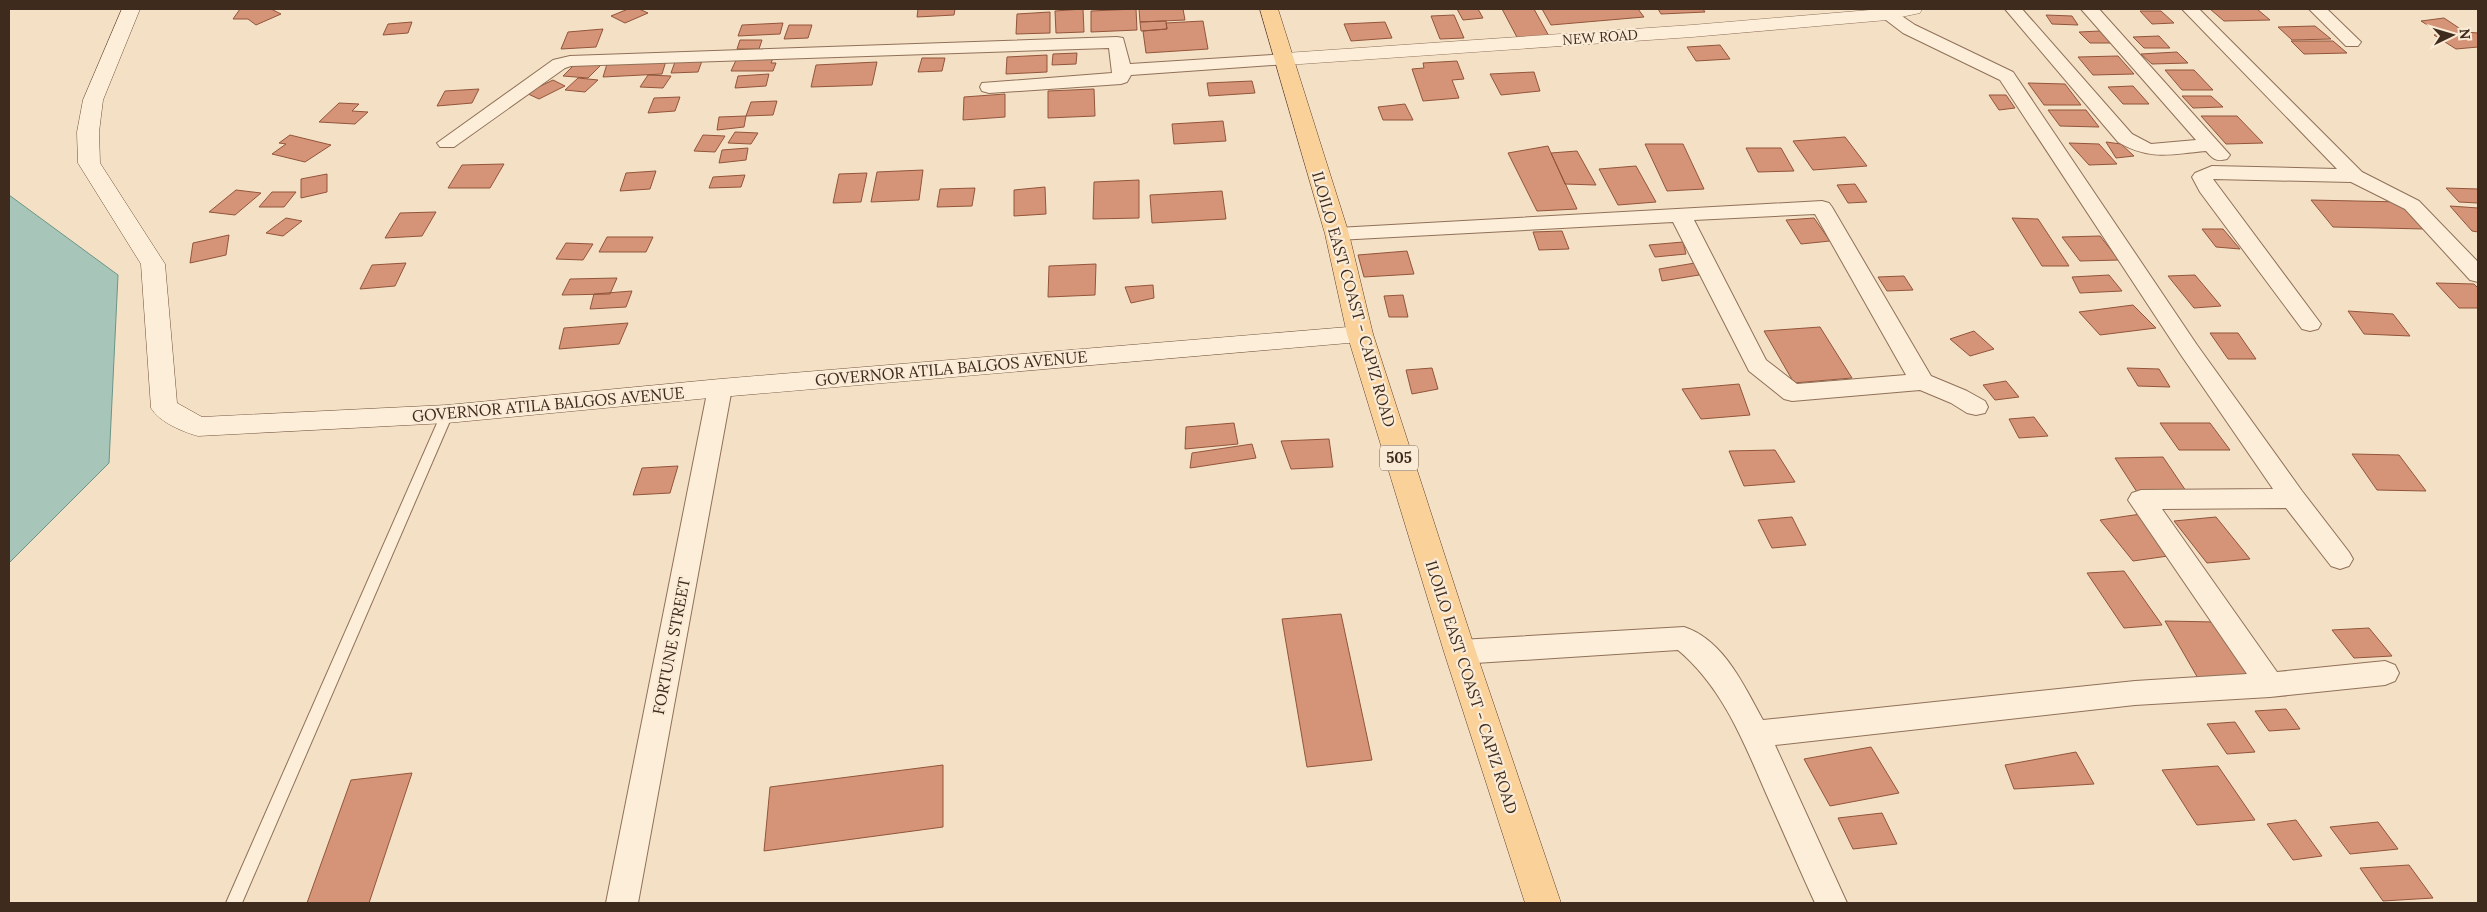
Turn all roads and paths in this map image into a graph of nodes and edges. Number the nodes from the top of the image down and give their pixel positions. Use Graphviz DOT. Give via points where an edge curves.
graph roads {
  1 [pos="130,9"];
  2 [pos="1269,9"];
  3 [pos="1913,9"];
  4 [pos="2013,9"];
  5 [pos="2090,9"];
  6 [pos="2190,9"];
  7 [pos="2317,9"];
  8 [pos="1887,14"];
  9 [pos="2352,42"];
  10 [pos="1286,59"];
  11 [pos="1122,70"];
  12 [pos="988,87"];
  13 [pos="447,143"];
  14 [pos="2212,145"];
  15 [pos="2236,174"];
  16 [pos="2355,176"];
  17 [pos="1681,216"];
  18 [pos="1337,234"];
  19 [pos="2478,275"];
  20 [pos="2310,324"];
  21 [pos="1360,334"];
  22 [pos="1922,382"];
  23 [pos="720,388"];
  24 [pos="1976,407"];
  25 [pos="446,414"];
  26 [pos="2293,498"];
  27 [pos="2340,559"];
  28 [pos="1460,652"];
  29 [pos="2386,673"];
  30 [pos="2270,685"];
  31 [pos="1755,734"];
  32 [pos="234,903"];
  33 [pos="622,903"];
  34 [pos="1543,903"];
  35 [pos="1831,903"];
  1 -- 25 [label="main road, GOVERNOR ATILA BALGOS AVENUE" via="93,100 88,132 89,163 153,264 164,408 198,427"];
  2 -- 10 [label="main road, ILOILO EAST COAST - CAPIZ ROAD / 505"];
  3 -- 8 [label="main road, NEW ROAD"];
  4 -- 14 [label="street" via="2125,138 2151,150"];
  5 -- 14 [label="street"];
  6 -- 16 [label="street"];
  7 -- 9 [label="street"];
  8 -- 10 [label="main road, NEW ROAD" via="1682,32"];
  8 -- 26 [label="street" via="1909,29 2006,76 2189,350"];
  10 -- 11 [label="street"];
  10 -- 18 [label="main road, ILOILO EAST COAST - CAPIZ ROAD / 505"];
  11 -- 12 [label="street" via="1121,78"];
  11 -- 13 [label="street" via="1117,42 570,61 559,64"];
  14 -- 15 [label="street"];
  15 -- 16 [label="street"];
  15 -- 20 [label="street" via="2212,172 2202,177"];
  16 -- 19 [label="street" via="2412,205"];
  17 -- 18 [label="street"];
  17 -- 22 [label="street" via="1822,207"];
  17 -- 22 [label="street" via="1757,365 1792,394"];
  18 -- 21 [label="main road, ILOILO EAST COAST - CAPIZ ROAD / 505"];
  21 -- 23 [label="main road, GOVERNOR ATILA BALGOS AVENUE"];
  21 -- 28 [label="main road, ILOILO EAST COAST - CAPIZ ROAD / 505"];
  22 -- 24 [label="street" via="1959,396"];
  23 -- 25 [label="main road, GOVERNOR ATILA BALGOS AVENUE"];
  23 -- 33 [label="street, FORTUNE STREET"];
  25 -- 32 [label="lane"];
  26 -- 27 [label="street"];
  26 -- 30 [label="street" via="2141,500"];
  28 -- 31 [label="street" via="1684,638 1708,658"];
  28 -- 34 [label="main road, ILOILO EAST COAST - CAPIZ ROAD / 505"];
  29 -- 30 [label="street"];
  30 -- 31 [label="street" via="2135,693"];
  31 -- 35 [label="street"];
}
